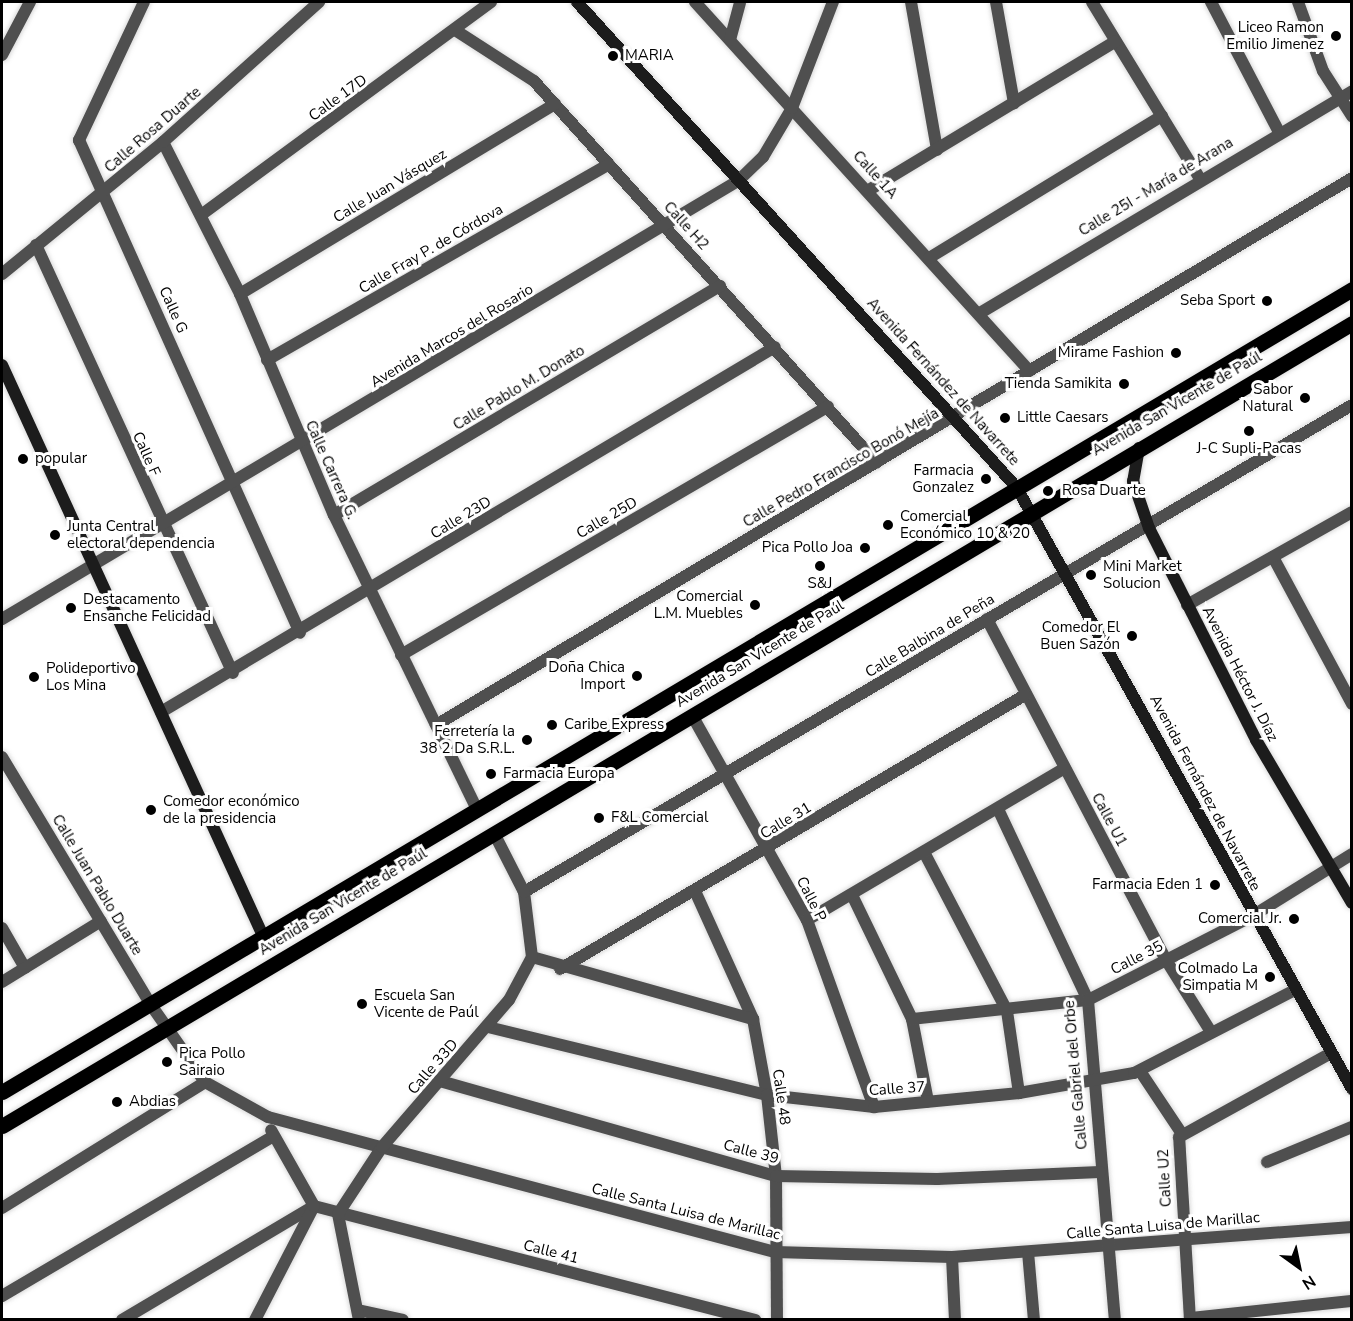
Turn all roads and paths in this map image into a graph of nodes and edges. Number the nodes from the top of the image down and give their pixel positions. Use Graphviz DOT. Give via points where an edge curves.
graph roads {
  1 [pos="30,2"];
  2 [pos="144,2"];
  3 [pos="318,2"];
  4 [pos="491,2"];
  5 [pos="577,2"];
  6 [pos="695,2"];
  7 [pos="740,2"];
  8 [pos="833,2"];
  9 [pos="911,2"];
  10 [pos="996,2"];
  11 [pos="1092,2"];
  12 [pos="1212,2"];
  13 [pos="1298,2"];
  14 [pos="455,30"];
  15 [pos="730,40"];
  16 [pos="1116,41"];
  17 [pos="2,55"];
  18 [pos="1352,91"];
  19 [pos="1340,98"];
  20 [pos="1014,103"];
  21 [pos="555,104"];
  22 [pos="792,108"];
  23 [pos="1162,116"];
  24 [pos="1352,116"];
  25 [pos="1278,130"];
  26 [pos="163,142"];
  27 [pos="937,150"];
  28 [pos="609,164"];
  29 [pos="1199,177"];
  30 [pos="1352,178"];
  31 [pos="738,181"];
  32 [pos="869,190"];
  33 [pos="105,192"];
  34 [pos="201,215"];
  35 [pos="666,227"];
  36 [pos="36,245"];
  37 [pos="929,258"];
  38 [pos="2,274"];
  39 [pos="720,286"];
  40 [pos="1352,289"];
  41 [pos="240,294"];
  42 [pos="980,313"];
  43 [pos="1352,323"];
  44 [pos="775,347"];
  45 [pos="267,360"];
  46 [pos="2,365"];
  47 [pos="1030,371"];
  48 [pos="1352,405"];
  49 [pos="828,406"];
  50 [pos="958,416"];
  51 [pos="302,442"];
  52 [pos="1139,448"];
  53 [pos="877,463"];
  54 [pos="233,482"];
  55 [pos="1017,488"];
  56 [pos="1031,511"];
  57 [pos="1352,512"];
  58 [pos="334,515"];
  59 [pos="161,524"];
  60 [pos="1149,528"];
  61 [pos="1274,558"];
  62 [pos="93,564"];
  63 [pos="1069,574"];
  64 [pos="370,590"];
  65 [pos="1187,605"];
  66 [pos="2,616"];
  67 [pos="987,620"];
  68 [pos="300,633"];
  69 [pos="401,655"];
  70 [pos="233,673"];
  71 [pos="1025,695"];
  72 [pos="1352,704"];
  73 [pos="161,712"];
  74 [pos="693,717"];
  75 [pos="436,725"];
  76 [pos="2,757"];
  77 [pos="1065,768"];
  78 [pos="725,776"];
  79 [pos="476,808"];
  80 [pos="998,809"];
  81 [pos="494,833"];
  82 [pos="767,849"];
  83 [pos="925,854"];
  84 [pos="1352,854"];
  85 [pos="1332,870"];
  86 [pos="695,891"];
  87 [pos="524,892"];
  88 [pos="853,897"];
  89 [pos="1352,903"];
  90 [pos="1254,915"];
  91 [pos="807,920"];
  92 [pos="101,921"];
  93 [pos="2,928"];
  94 [pos="264,938"];
  95 [pos="532,957"];
  96 [pos="1166,960"];
  97 [pos="25,968"];
  98 [pos="560,969"];
  99 [pos="2,982"];
  100 [pos="1295,990"];
  101 [pos="1088,1000"];
  102 [pos="151,1005"];
  103 [pos="1007,1011"];
  104 [pos="753,1019"];
  105 [pos="912,1019"];
  106 [pos="488,1026"];
  107 [pos="167,1028"];
  108 [pos="1210,1032"];
  109 [pos="1331,1053"];
  110 [pos="1140,1071"];
  111 [pos="440,1081"];
  112 [pos="206,1082"];
  113 [pos="1092,1083"];
  114 [pos="1352,1089"];
  115 [pos="2,1092"];
  116 [pos="1020,1093"];
  117 [pos="767,1095"];
  118 [pos="928,1101"];
  119 [pos="874,1107"];
  120 [pos="268,1117"];
  121 [pos="2,1126"];
  122 [pos="1352,1127"];
  123 [pos="1182,1134"];
  124 [pos="272,1137"];
  125 [pos="382,1147"];
  126 [pos="1267,1162"];
  127 [pos="1100,1172"];
  128 [pos="776,1176"];
  129 [pos="314,1206"];
  130 [pos="2,1209"];
  131 [pos="338,1214"];
  132 [pos="1352,1227"];
  133 [pos="1184,1238"];
  134 [pos="1110,1246"];
  135 [pos="775,1252"];
  136 [pos="1028,1252"];
  137 [pos="952,1257"];
  138 [pos="2,1296"];
  139 [pos="1352,1301"];
  140 [pos="359,1315"];
  141 [pos="1190,1319"];
  142 [pos="122,1320"];
  143 [pos="255,1320"];
  144 [pos="403,1320"];
  145 [pos="756,1320"];
  146 [pos="777,1320"];
  147 [pos="955,1320"];
  148 [pos="1034,1320"];
  149 [pos="1115,1320"];
  1 -- 17 [label="street"];
  2 -- 33 [label="street, Calle G" via="79,130"];
  3 -- 26 [label="street, Calle Rosa Duarte"];
  4 -- 14 [label="street, Calle 17D"];
  5 -- 31 [label="main road, Avenida Fernández de Navarrete"];
  6 -- 15 [label="street, Calle 1A"];
  7 -- 15 [label="street"];
  8 -- 22 [label="street, Avenida Marcos del Rosario"];
  9 -- 27 [label="street"];
  10 -- 20 [label="street"];
  11 -- 16 [label="street"];
  12 -- 25 [label="street"];
  13 -- 19 [label="street" via="1323,71"];
  14 -- 21 [label="street, Calle H2" via="534,81"];
  14 -- 34 [label="street, Calle 17D"];
  15 -- 22 [label="street, Calle 1A"];
  16 -- 20 [label="street"];
  16 -- 23 [label="street"];
  18 -- 19 [label="street, Calle 25I - María de Arana"];
  19 -- 24 [label="street"];
  19 -- 25 [label="street, Calle 25I - María de Arana"];
  20 -- 27 [label="street"];
  21 -- 28 [label="street, Calle H2"];
  21 -- 41 [label="street, Calle Juan Vásquez"];
  22 -- 31 [label="street, Avenida Marcos del Rosario" via="763,157"];
  22 -- 32 [label="street, Calle 1A"];
  23 -- 29 [label="street"];
  23 -- 37 [label="street"];
  25 -- 29 [label="street, Calle 25I - María de Arana"];
  26 -- 33 [label="street, Calle Rosa Duarte"];
  26 -- 34 [label="street, Calle Carrera G."];
  27 -- 32 [label="street"];
  28 -- 35 [label="street, Calle H2"];
  28 -- 45 [label="street, Calle Fray P. de Córdova"];
  29 -- 42 [label="street, Calle 25I - María de Arana"];
  30 -- 47 [label="street, Calle Pedro Francisco Bonó Mejía"];
  31 -- 35 [label="street, Avenida Marcos del Rosario"];
  31 -- 50 [label="main road, Avenida Fernández de Navarrete"];
  32 -- 37 [label="street, Calle 1A"];
  33 -- 36 [label="street, Calle Rosa Duarte"];
  33 -- 54 [label="street, Calle G"];
  34 -- 41 [label="street, Calle Carrera G."];
  35 -- 39 [label="street, Calle H2"];
  35 -- 51 [label="street, Avenida Marcos del Rosario"];
  36 -- 38 [label="street, Calle Rosa Duarte"];
  36 -- 59 [label="street, Calle F"];
  37 -- 42 [label="street, Calle 1A"];
  39 -- 44 [label="street, Calle H2"];
  39 -- 58 [label="street, Calle Pablo M. Donato"];
  40 -- 55 [label="main road, Avenida San Vicente de Paúl"];
  41 -- 45 [label="street, Calle Carrera G."];
  42 -- 47 [label="street, Calle 1A"];
  43 -- 52 [label="main road, Avenida San Vicente de Paúl"];
  44 -- 49 [label="street, Calle H2"];
  44 -- 64 [label="street, Calle 23D"];
  45 -- 51 [label="street, Calle Carrera G."];
  46 -- 62 [label="main road"];
  47 -- 50 [label="street, Calle Pedro Francisco Bonó Mejía"];
  48 -- 60 [label="street, Calle Balbina de Peña"];
  49 -- 53 [label="street, Calle H2"];
  49 -- 69 [label="street, Calle 25D"];
  50 -- 53 [label="street, Calle Pedro Francisco Bonó Mejía"];
  50 -- 55 [label="main road, Avenida Fernández de Navarrete"];
  51 -- 54 [label="street, Avenida Marcos del Rosario"];
  51 -- 58 [label="street, Calle Carrera G."];
  52 -- 56 [label="main road, Avenida San Vicente de Paúl"];
  52 -- 60 [label="main road, Avenida Héctor J. Díaz" via="1133,481"];
  53 -- 75 [label="street, Calle Pedro Francisco Bonó Mejía"];
  54 -- 59 [label="street, Avenida Marcos del Rosario"];
  54 -- 68 [label="street, Calle G"];
  55 -- 56 [label="main road, Avenida Fernández de Navarrete"];
  55 -- 79 [label="main road, Avenida San Vicente de Paúl"];
  56 -- 63 [label="main road, Avenida Fernández de Navarrete"];
  56 -- 74 [label="main road, Avenida San Vicente de Paúl"];
  57 -- 61 [label="street"];
  58 -- 64 [label="street, Calle Carrera G."];
  59 -- 62 [label="street, Avenida Marcos del Rosario"];
  59 -- 70 [label="street, Calle F"];
  60 -- 63 [label="street, Calle Balbina de Peña"];
  60 -- 65 [label="main road, Avenida Héctor J. Díaz"];
  61 -- 65 [label="street"];
  61 -- 72 [label="street"];
  62 -- 66 [label="street, Avenida Marcos del Rosario"];
  62 -- 73 [label="main road"];
  63 -- 67 [label="street, Calle Balbina de Peña"];
  63 -- 90 [label="main road, Avenida Fernández de Navarrete"];
  64 -- 68 [label="street, Calle 23D"];
  64 -- 69 [label="street, Calle Carrera G."];
  65 -- 85 [label="main road, Avenida Héctor J. Díaz" via="1256,740"];
  67 -- 71 [label="street, Calle U1"];
  67 -- 78 [label="street, Calle Balbina de Peña"];
  68 -- 70 [label="street, Calle 23D"];
  69 -- 75 [label="street, Calle Carrera G."];
  70 -- 73 [label="street, Calle 23D"];
  71 -- 77 [label="street, Calle U1"];
  71 -- 82 [label="street, Calle 31"];
  73 -- 94 [label="main road"];
  74 -- 78 [label="street, Calle P"];
  74 -- 81 [label="main road, Avenida San Vicente de Paúl"];
  75 -- 79 [label="street, Calle Carrera G."];
  76 -- 92 [label="street, Calle Juan Pablo Duarte"];
  77 -- 80 [label="street"];
  77 -- 96 [label="street, Calle U1"];
  78 -- 82 [label="street, Calle P"];
  78 -- 87 [label="street, Calle Balbina de Peña"];
  79 -- 94 [label="main road, Avenida San Vicente de Paúl"];
  80 -- 83 [label="street"];
  80 -- 101 [label="street, Calle Gabriel del Orbe"];
  81 -- 87 [label="street"];
  81 -- 107 [label="main road, Avenida San Vicente de Paúl"];
  82 -- 86 [label="street, Calle 31"];
  82 -- 91 [label="street, Calle P"];
  83 -- 88 [label="street"];
  83 -- 103 [label="street"];
  84 -- 85 [label="street, Calle 35"];
  85 -- 89 [label="main road, Avenida Héctor J. Díaz"];
  85 -- 90 [label="street, Calle 35"];
  86 -- 98 [label="street, Calle 31"];
  86 -- 104 [label="street, Calle 48"];
  87 -- 95 [label="street"];
  88 -- 91 [label="street"];
  88 -- 105 [label="street"];
  90 -- 96 [label="street, Calle 35"];
  90 -- 100 [label="main road, Avenida Fernández de Navarrete"];
  91 -- 119 [label="street, Calle P"];
  92 -- 97 [label="street"];
  92 -- 102 [label="street, Calle Juan Pablo Duarte"];
  93 -- 97 [label="street"];
  94 -- 102 [label="main road, Avenida San Vicente de Paúl"];
  95 -- 98 [label="street"];
  95 -- 106 [label="street, Calle 33D" via="522,981"];
  96 -- 101 [label="street, Calle 35"];
  96 -- 108 [label="street, Calle U1"];
  97 -- 99 [label="street"];
  98 -- 104 [label="street"];
  100 -- 108 [label="street, Calle 37"];
  100 -- 109 [label="main road, Avenida Fernández de Navarrete"];
  101 -- 103 [label="street, Calle 35"];
  101 -- 113 [label="street, Calle Gabriel del Orbe"];
  102 -- 107 [label="street, Calle Juan Pablo Duarte"];
  102 -- 115 [label="main road, Avenida San Vicente de Paúl"];
  103 -- 105 [label="street, Calle 35"];
  103 -- 116 [label="street"];
  104 -- 117 [label="street, Calle 48"];
  105 -- 118 [label="street"];
  106 -- 111 [label="street, Calle 33D"];
  106 -- 117 [label="street, Calle 37"];
  107 -- 112 [label="street, Calle Santa Luisa de Marillac"];
  107 -- 121 [label="main road, Avenida San Vicente de Paúl"];
  108 -- 110 [label="street, Calle 37"];
  109 -- 114 [label="main road, Avenida Fernández de Navarrete"];
  109 -- 123 [label="street, Calle U2"];
  110 -- 113 [label="street, Calle 37"];
  110 -- 123 [label="street"];
  111 -- 125 [label="street, Calle 33D"];
  111 -- 128 [label="street, Calle 39"];
  112 -- 120 [label="street, Calle Santa Luisa de Marillac"];
  112 -- 130 [label="street"];
  113 -- 116 [label="street, Calle 37"];
  113 -- 127 [label="street, Calle Gabriel del Orbe"];
  116 -- 118 [label="street, Calle 37"];
  117 -- 119 [label="street, Calle 37"];
  117 -- 128 [label="street, Calle 48"];
  118 -- 119 [label="street, Calle 37"];
  120 -- 124 [label="street"];
  120 -- 125 [label="street, Calle Santa Luisa de Marillac"];
  122 -- 126 [label="street"];
  123 -- 133 [label="street, Calle U2"];
  124 -- 129 [label="street"];
  124 -- 138 [label="street"];
  125 -- 131 [label="street, Calle 33D"];
  125 -- 135 [label="street, Calle Santa Luisa de Marillac"];
  127 -- 128 [label="street, Calle 39" via="937,1179"];
  127 -- 134 [label="street, Calle Gabriel del Orbe"];
  128 -- 135 [label="street, Calle 48"];
  129 -- 131 [label="street, Calle 41"];
  129 -- 142 [label="street"];
  129 -- 143 [label="street"];
  131 -- 140 [label="street"];
  131 -- 145 [label="street, Calle 41"];
  132 -- 133 [label="street, Calle Santa Luisa de Marillac"];
  133 -- 134 [label="street, Calle Santa Luisa de Marillac"];
  133 -- 141 [label="street, Calle U2"];
  134 -- 136 [label="street, Calle Santa Luisa de Marillac"];
  134 -- 149 [label="street, Calle Gabriel del Orbe"];
  135 -- 137 [label="street, Calle Santa Luisa de Marillac"];
  135 -- 146 [label="street, Calle 48"];
  136 -- 137 [label="street, Calle Santa Luisa de Marillac"];
  136 -- 148 [label="street"];
  137 -- 147 [label="street"];
  139 -- 141 [label="street"];
  140 -- 144 [label="street"];
}
